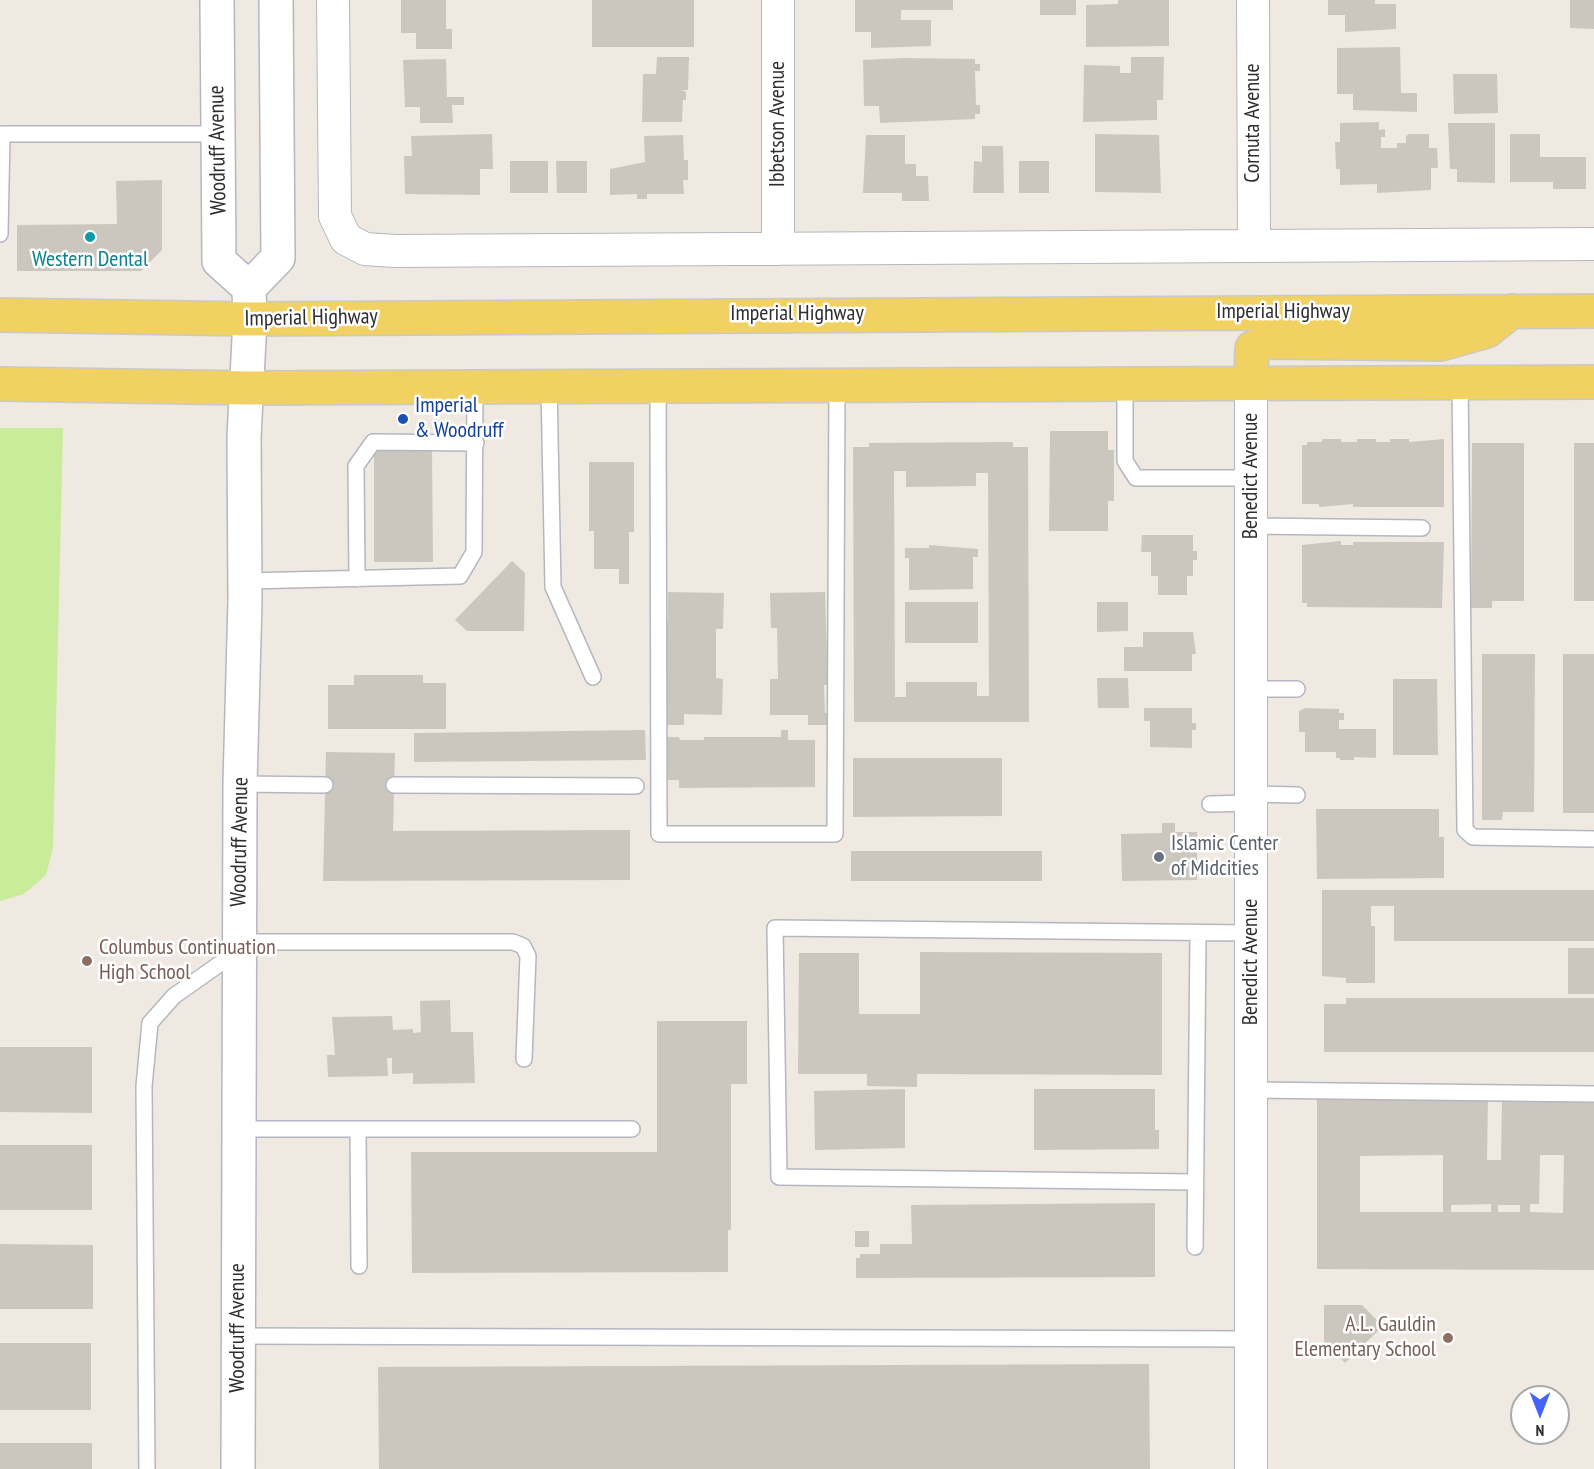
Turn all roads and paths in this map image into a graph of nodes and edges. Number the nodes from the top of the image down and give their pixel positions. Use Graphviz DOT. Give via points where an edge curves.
graph roads {
  1 [pos="217,0"];
  2 [pos="276,0"];
  3 [pos="333,0"];
  4 [pos="778,0"];
  5 [pos="1253,0"];
  6 [pos="218,134"];
  7 [pos="0,234"];
  8 [pos="1594,244"];
  9 [pos="1254,246"];
  10 [pos="778,249"];
  11 [pos="249,303"];
  12 [pos="1594,310"];
  13 [pos="1512,311"];
  14 [pos="0,315"];
  15 [pos="1460,382"];
  16 [pos="1594,382"];
  17 [pos="1251,383"];
  18 [pos="0,384"];
  19 [pos="658,384"];
  20 [pos="837,384"];
  21 [pos="1125,384"];
  22 [pos="476,386"];
  23 [pos="549,386"];
  24 [pos="248,388"];
  25 [pos="476,443"];
  26 [pos="1251,478"];
  27 [pos="1251,526"];
  28 [pos="1422,528"];
  29 [pos="357,579"];
  30 [pos="245,581"];
  31 [pos="593,677"];
  32 [pos="1251,689"];
  33 [pos="1298,689"];
  34 [pos="240,784"];
  35 [pos="325,785"];
  36 [pos="394,785"];
  37 [pos="636,786"];
  38 [pos="1297,795"];
  39 [pos="1251,799"];
  40 [pos="1210,804"];
  41 [pos="1594,839"];
  42 [pos="1198,933"];
  43 [pos="1251,933"];
  44 [pos="239,946"];
  45 [pos="524,1059"];
  46 [pos="1251,1090"];
  47 [pos="1594,1094"];
  48 [pos="238,1129"];
  49 [pos="358,1129"];
  50 [pos="632,1129"];
  51 [pos="1195,1182"];
  52 [pos="1195,1247"];
  53 [pos="359,1266"];
  54 [pos="238,1336"];
  55 [pos="1251,1339"];
  56 [pos="147,1469"];
  57 [pos="238,1469"];
  58 [pos="1251,1469"];
  1 -- 6 [label="main road, Woodruff Avenue"];
  2 -- 11 [label="main road" via="278,258"];
  3 -- 10 [label="street" via="333,185 335,216 346,239 365,249 394,251"];
  4 -- 10 [label="street, Ibbetson Avenue"];
  5 -- 9 [label="street, Cornuta Avenue"];
  6 -- 7 [label="lane" via="2,134"];
  6 -- 11 [label="main road, Woodruff Avenue" via="219,261"];
  8 -- 9 [label="street"];
  9 -- 10 [label="street"];
  11 -- 13 [label="main road, Imperial Highway"];
  11 -- 14 [label="main road, Imperial Highway"];
  11 -- 24 [label="main road, Woodruff Avenue"];
  12 -- 13 [label="main road, Imperial Highway"];
  13 -- 17 [label="main road" via="1487,331 1441,344 1268,342 1252,348"];
  15 -- 16 [label="main road"];
  15 -- 17 [label="main road"];
  15 -- 41 [label="lane" via="1465,830 1473,837"];
  17 -- 21 [label="main road"];
  17 -- 26 [label="street, Benedict Avenue"];
  18 -- 24 [label="main road"];
  19 -- 20 [label="main road"];
  19 -- 20 [label="lane" via="659,834 835,834"];
  19 -- 23 [label="main road"];
  20 -- 21 [label="main road"];
  21 -- 26 [label="lane" via="1125,461 1136,478"];
  22 -- 23 [label="main road"];
  22 -- 24 [label="main road"];
  22 -- 25 [label="lane"];
  23 -- 31 [label="lane" via="553,587"];
  24 -- 30 [label="main road, Woodruff Avenue" via="244,437"];
  25 -- 29 [label="lane" via="474,552 460,576"];
  25 -- 29 [label="lane" via="373,442 356,466"];
  26 -- 27 [label="street, Benedict Avenue"];
  27 -- 28 [label="lane"];
  27 -- 32 [label="street, Benedict Avenue"];
  29 -- 30 [label="lane"];
  30 -- 34 [label="main road, Woodruff Avenue"];
  32 -- 33 [label="lane"];
  32 -- 39 [label="street, Benedict Avenue"];
  34 -- 35 [label="lane"];
  34 -- 44 [label="main road, Woodruff Avenue"];
  36 -- 37 [label="lane"];
  38 -- 39 [label="lane"];
  39 -- 40 [label="lane"];
  39 -- 43 [label="street, Benedict Avenue"];
  42 -- 43 [label="lane"];
  42 -- 51 [label="lane"];
  42 -- 51 [label="lane" via="775,928 779,1178"];
  43 -- 46 [label="street, Benedict Avenue"];
  44 -- 45 [label="lane" via="513,942 523,946 528,956"];
  44 -- 48 [label="main road, Woodruff Avenue"];
  44 -- 56 [label="lane" via="174,996 150,1023 144,1086"];
  46 -- 47 [label="lane"];
  46 -- 55 [label="street, Benedict Avenue"];
  48 -- 49 [label="lane"];
  48 -- 54 [label="main road, Woodruff Avenue"];
  49 -- 50 [label="lane"];
  49 -- 53 [label="lane"];
  51 -- 52 [label="lane"];
  54 -- 55 [label="lane"];
  54 -- 57 [label="main road, Woodruff Avenue"];
  55 -- 58 [label="street, Benedict Avenue"];
}
